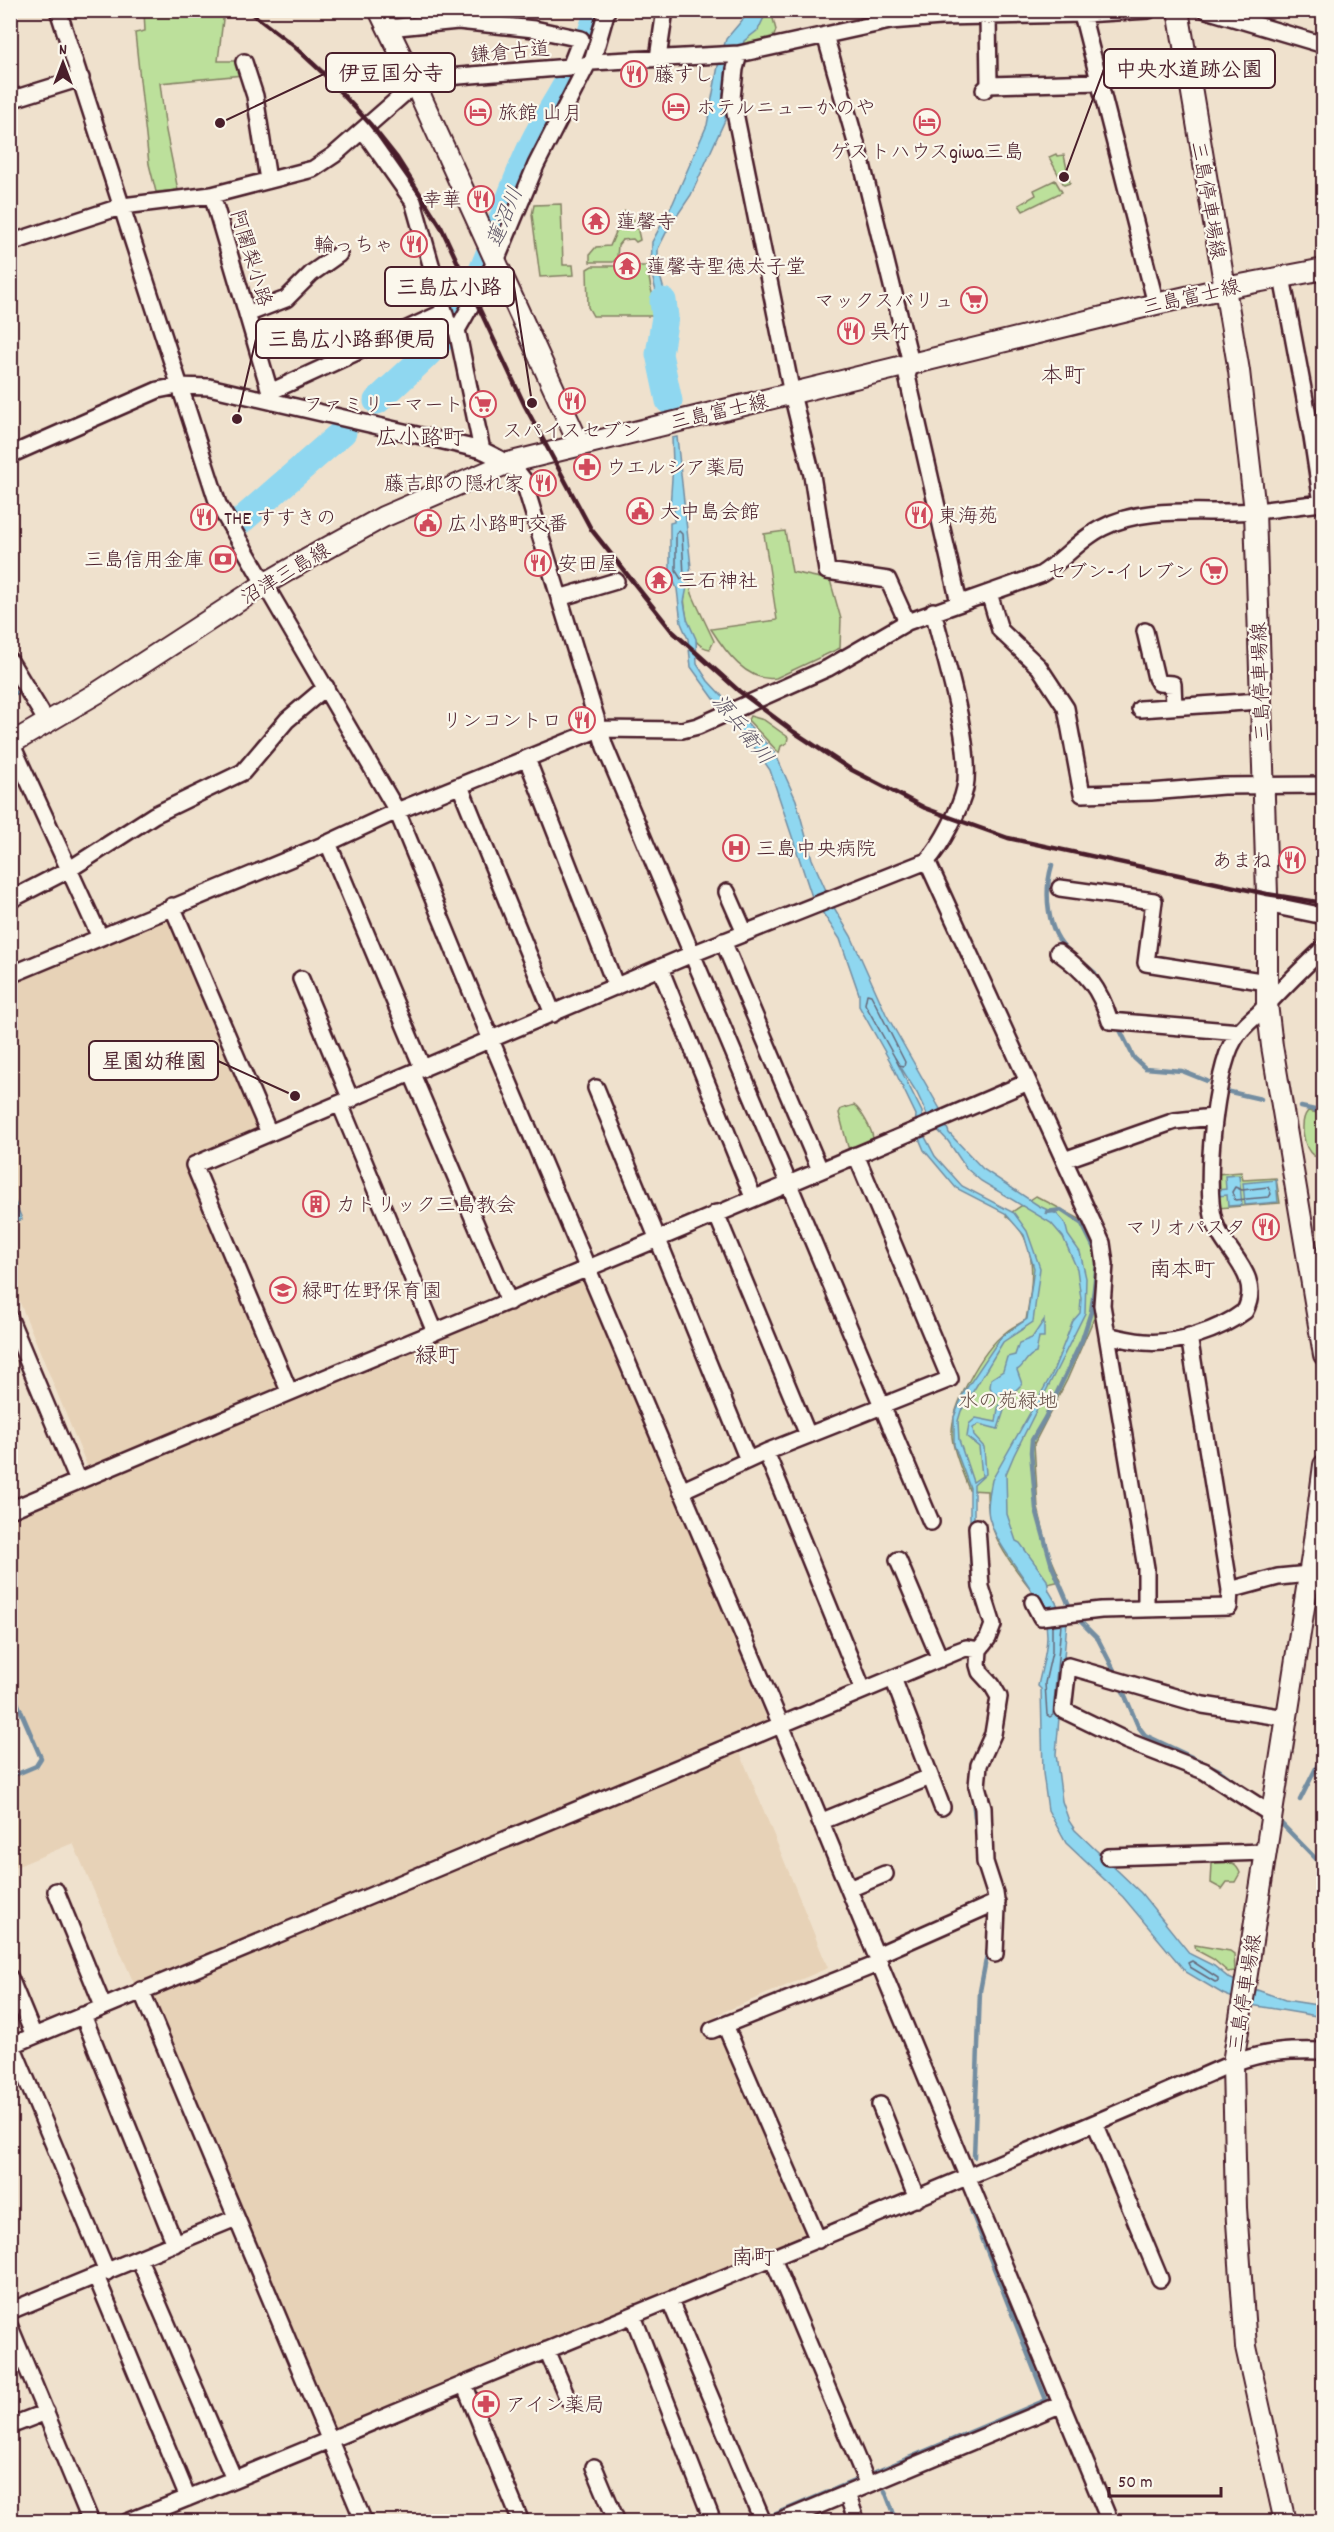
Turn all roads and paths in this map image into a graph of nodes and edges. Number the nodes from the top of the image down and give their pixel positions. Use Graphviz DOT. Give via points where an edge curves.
graph roads {
  1 [pos="58,10"];
  2 [pos="608,10"];
  3 [pos="665,10"];
  4 [pos="1149,10"];
  5 [pos="1178,10"];
  6 [pos="1206,10"];
  7 [pos="1083,13"];
  8 [pos="457,16"];
  9 [pos="888,16"];
  10 [pos="988,16"];
  11 [pos="383,19"];
  12 [pos="825,35"];
  13 [pos="1323,45"];
  14 [pos="739,54"];
  15 [pos="658,58"];
  16 [pos="244,62"];
  17 [pos="581,65"];
  18 [pos="81,78"];
  19 [pos="1101,82"];
  20 [pos="415,84"];
  21 [pos="10,100"];
  22 [pos="363,130"];
  23 [pos="268,180"];
  24 [pos="212,195"];
  25 [pos="123,206"];
  26 [pos="10,243"];
  27 [pos="492,253"];
  28 [pos="339,254"];
  29 [pos="1323,269"];
  30 [pos="1282,277"];
  31 [pos="1225,288"];
  32 [pos="1156,304"];
  33 [pos="247,314"];
  34 [pos="451,323"];
  35 [pos="911,363"];
  36 [pos="178,386"];
  37 [pos="792,394"];
  38 [pos="272,397"];
  39 [pos="579,444"];
  40 [pos="482,450"];
  41 [pos="10,455"];
  42 [pos="508,463"];
  43 [pos="1323,503"];
  44 [pos="1255,511"];
  45 [pos="616,582"];
  46 [pos="266,583"];
  47 [pos="989,594"];
  48 [pos="559,598"];
  49 [pos="959,603"];
  50 [pos="933,612"];
  51 [pos="907,622"];
  52 [pos="1145,632"];
  53 [pos="10,661"];
  54 [pos="326,687"];
  55 [pos="1260,701"];
  56 [pos="1174,706"];
  57 [pos="1140,709"];
  58 [pos="47,722"];
  59 [pos="599,729"];
  60 [pos="11,743"];
  61 [pos="527,759"];
  62 [pos="1323,785"];
  63 [pos="460,786"];
  64 [pos="1263,786"];
  65 [pos="398,811"];
  66 [pos="328,843"];
  67 [pos="927,861"];
  68 [pos="70,869"];
  69 [pos="1060,888"];
  70 [pos="728,892"];
  71 [pos="10,900"];
  72 [pos="1266,904"];
  73 [pos="172,906"];
  74 [pos="1323,916"];
  75 [pos="745,933"];
  76 [pos="100,937"];
  77 [pos="723,941"];
  78 [pos="1323,948"];
  79 [pos="1058,952"];
  80 [pos="692,954"];
  81 [pos="660,968"];
  82 [pos="10,975"];
  83 [pos="301,979"];
  84 [pos="1267,982"];
  85 [pos="616,987"];
  86 [pos="1268,1004"];
  87 [pos="553,1014"];
  88 [pos="1240,1032"];
  89 [pos="491,1040"];
  90 [pos="418,1071"];
  91 [pos="1028,1082"];
  92 [pos="596,1088"];
  93 [pos="346,1102"];
  94 [pos="1213,1117"];
  95 [pos="269,1133"];
  96 [pos="856,1155"];
  97 [pos="1064,1161"];
  98 [pos="820,1170"];
  99 [pos="789,1184"];
  100 [pos="753,1197"];
  101 [pos="716,1214"];
  102 [pos="658,1238"];
  103 [pos="588,1268"];
  104 [pos="509,1302"];
  105 [pos="10,1319"];
  106 [pos="435,1332"];
  107 [pos="1107,1335"];
  108 [pos="1189,1336"];
  109 [pos="1323,1355"];
  110 [pos="289,1391"];
  111 [pos="881,1407"];
  112 [pos="808,1435"];
  113 [pos="766,1452"];
  114 [pos="748,1460"];
  115 [pos="1323,1466"];
  116 [pos="78,1481"];
  117 [pos="681,1491"];
  118 [pos="10,1510"];
  119 [pos="931,1522"];
  120 [pos="977,1527"];
  121 [pos="898,1560"];
  122 [pos="1315,1562"];
  123 [pos="1230,1590"];
  124 [pos="1033,1602"];
  125 [pos="1146,1608"];
  126 [pos="979,1650"];
  127 [pos="940,1659"];
  128 [pos="893,1678"];
  129 [pos="863,1690"];
  130 [pos="1286,1719"];
  131 [pos="781,1725"];
  132 [pos="930,1777"];
  133 [pos="942,1807"];
  134 [pos="1271,1814"];
  135 [pos="820,1822"];
  136 [pos="1265,1852"];
  137 [pos="1108,1857"];
  138 [pos="885,1874"];
  139 [pos="849,1889"];
  140 [pos="56,1891"];
  141 [pos="997,1902"];
  142 [pos="995,1954"];
  143 [pos="878,1959"];
  144 [pos="10,1978"];
  145 [pos="141,1990"];
  146 [pos="103,2006"];
  147 [pos="83,2015"];
  148 [pos="34,2036"];
  149 [pos="11,2046"];
  150 [pos="1323,2051"];
  151 [pos="1233,2063"];
  152 [pos="880,2104"];
  153 [pos="1095,2123"];
  154 [pos="968,2178"];
  155 [pos="917,2199"];
  156 [pos="236,2218"];
  157 [pos="818,2240"];
  158 [pos="174,2244"];
  159 [pos="139,2259"];
  160 [pos="773,2259"];
  161 [pos="102,2274"];
  162 [pos="1160,2279"];
  163 [pos="670,2301"];
  164 [pos="10,2311"];
  165 [pos="633,2316"];
  166 [pos="10,2327"];
  167 [pos="547,2350"];
  168 [pos="464,2384"];
  169 [pos="568,2399"];
  170 [pos="1062,2404"];
  171 [pos="46,2412"];
  172 [pos="10,2426"];
  173 [pos="330,2442"];
  174 [pos="594,2467"];
  175 [pos="234,2479"];
  176 [pos="868,2485"];
  177 [pos="847,2494"];
  178 [pos="188,2498"];
  179 [pos="91,2522"];
  180 [pos="127,2522"];
  181 [pos="364,2522"];
  182 [pos="521,2522"];
  183 [pos="617,2522"];
  184 [pos="713,2522"];
  185 [pos="763,2522"];
  186 [pos="779,2522"];
  187 [pos="857,2522"];
  188 [pos="1110,2522"];
  189 [pos="1284,2522"];
  1 -- 18 [label="street"];
  2 -- 17 [label="street"];
  3 -- 15 [label="street"];
  4 -- 7 [label="street"];
  5 -- 31 [label="main road, 三島停車場線"];
  6 -- 13 [label="street"];
  7 -- 10 [label="street"];
  7 -- 19 [label="street"];
  8 -- 11 [label="street"];
  8 -- 17 [label="street" via="581,39"];
  9 -- 10 [label="street"];
  9 -- 12 [label="street"];
  10 -- 19 [label="street" via="987,88"];
  11 -- 20 [label="main road"];
  12 -- 14 [label="street, 鎌倉古道"];
  12 -- 35 [label="street" via="861,160"];
  14 -- 15 [label="street, 鎌倉古道"];
  14 -- 37 [label="street" via="732,98"];
  15 -- 17 [label="street, 鎌倉古道"];
  16 -- 23 [label="street" via="255,96"];
  17 -- 20 [label="street, 鎌倉古道" via="441,77"];
  17 -- 27 [label="street"];
  18 -- 21 [label="street"];
  18 -- 25 [label="street"];
  19 -- 32 [label="street"];
  20 -- 22 [label="street, 鎌倉古道"];
  20 -- 27 [label="main road"];
  22 -- 23 [label="street, 鎌倉古道" via="320,166"];
  22 -- 34 [label="street" via="411,197"];
  23 -- 24 [label="street, 鎌倉古道"];
  24 -- 25 [label="street, 鎌倉古道"];
  24 -- 33 [label="street, 阿闍梨小路"];
  25 -- 26 [label="street, 鎌倉古道"];
  25 -- 36 [label="street"];
  27 -- 34 [label="street"];
  27 -- 39 [label="main road"];
  28 -- 33 [label="street" via="286,299"];
  29 -- 30 [label="main road, 三島富士線"];
  30 -- 31 [label="main road, 三島富士線"];
  30 -- 43 [label="street"];
  31 -- 32 [label="main road, 三島富士線"];
  31 -- 44 [label="main road, 三島停車場線"];
  32 -- 35 [label="main road, 三島富士線"];
  33 -- 38 [label="street, 阿闍梨小路"];
  34 -- 38 [label="street"];
  34 -- 40 [label="street"];
  35 -- 37 [label="main road, 三島富士線"];
  35 -- 49 [label="street" via="907,376"];
  36 -- 38 [label="street"];
  36 -- 41 [label="street" via="158,390"];
  36 -- 46 [label="street" via="218,504"];
  37 -- 39 [label="main road, 三島富士線"];
  37 -- 51 [label="street" via="812,475 827,571 888,580"];
  38 -- 40 [label="street"];
  39 -- 42 [label="main road, 沼津三島線"];
  40 -- 42 [label="street"];
  42 -- 46 [label="main road, 沼津三島線" via="382,516"];
  42 -- 48 [label="street" via="523,479"];
  43 -- 44 [label="street"];
  44 -- 47 [label="street" via="1127,518 1100,528 1040,575"];
  44 -- 55 [label="main road, 三島停車場線"];
  45 -- 48 [label="street"];
  46 -- 54 [label="street"];
  46 -- 58 [label="main road, 沼津三島線"];
  47 -- 49 [label="street"];
  47 -- 64 [label="street" via="1000,630 1039,668 1066,708 1082,794"];
  48 -- 59 [label="street"];
  49 -- 50 [label="street"];
  50 -- 51 [label="street"];
  50 -- 67 [label="street" via="964,747 965,778 962,798 938,849"];
  51 -- 59 [label="street" via="828,668 698,726 682,730"];
  52 -- 56 [label="street" via="1156,678 1159,683 1173,684"];
  53 -- 58 [label="street"];
  54 -- 65 [label="street"];
  54 -- 68 [label="street" via="287,720 243,772 154,815"];
  55 -- 56 [label="street"];
  55 -- 64 [label="main road, 三島停車場線"];
  56 -- 57 [label="street"];
  58 -- 60 [label="main road, 沼津三島線"];
  59 -- 61 [label="street"];
  59 -- 80 [label="street"];
  60 -- 68 [label="street"];
  61 -- 63 [label="street"];
  61 -- 85 [label="street"];
  62 -- 64 [label="street"];
  63 -- 65 [label="street"];
  63 -- 87 [label="street"];
  64 -- 72 [label="main road, 三島停車場線"];
  65 -- 66 [label="street"];
  65 -- 89 [label="street"];
  66 -- 73 [label="street"];
  66 -- 90 [label="street"];
  67 -- 75 [label="street"];
  67 -- 91 [label="street"];
  68 -- 71 [label="street"];
  68 -- 76 [label="street"];
  69 -- 84 [label="street" via="1154,901 1146,963"];
  70 -- 75 [label="street"];
  72 -- 74 [label="street"];
  72 -- 84 [label="main road, 三島停車場線"];
  73 -- 76 [label="street"];
  73 -- 95 [label="street"];
  75 -- 77 [label="street"];
  76 -- 82 [label="street"];
  77 -- 80 [label="street"];
  77 -- 98 [label="street"];
  78 -- 86 [label="street"];
  79 -- 88 [label="street" via="1092,980 1110,1021"];
  80 -- 81 [label="street"];
  80 -- 99 [label="street"];
  81 -- 85 [label="street"];
  81 -- 100 [label="street"];
  83 -- 93 [label="street"];
  84 -- 86 [label="main road, 三島停車場線"];
  85 -- 87 [label="street"];
  86 -- 88 [label="street"];
  86 -- 109 [label="main road, 三島停車場線"];
  87 -- 89 [label="street"];
  88 -- 94 [label="street" via="1225,1065"];
  89 -- 90 [label="street"];
  89 -- 103 [label="street"];
  90 -- 93 [label="street"];
  90 -- 104 [label="street"];
  91 -- 96 [label="street"];
  91 -- 97 [label="street"];
  92 -- 102 [label="street"];
  93 -- 95 [label="street"];
  93 -- 106 [label="street"];
  94 -- 97 [label="street" via="1176,1120"];
  94 -- 108 [label="street" via="1214,1220 1244,1270 1250,1296 1239,1316"];
  95 -- 110 [label="street" via="194,1165"];
  96 -- 98 [label="street"];
  96 -- 111 [label="street" via="950,1379"];
  97 -- 107 [label="street" via="1104,1253 1102,1305"];
  98 -- 99 [label="street"];
  99 -- 100 [label="street"];
  99 -- 111 [label="street"];
  100 -- 101 [label="street"];
  101 -- 102 [label="street"];
  101 -- 112 [label="street"];
  102 -- 103 [label="street"];
  102 -- 114 [label="street"];
  103 -- 104 [label="street"];
  103 -- 117 [label="street"];
  104 -- 106 [label="street"];
  105 -- 116 [label="street"];
  106 -- 110 [label="street"];
  107 -- 108 [label="street" via="1144,1342"];
  107 -- 125 [label="street" via="1146,1568"];
  108 -- 123 [label="street"];
  110 -- 116 [label="street"];
  111 -- 112 [label="street"];
  111 -- 119 [label="street"];
  112 -- 113 [label="street"];
  113 -- 114 [label="street"];
  113 -- 129 [label="street"];
  114 -- 117 [label="street"];
  115 -- 122 [label="main road, 三島停車場線"];
  116 -- 118 [label="street"];
  117 -- 131 [label="street"];
  120 -- 126 [label="street" via="980,1581 993,1625"];
  121 -- 127 [label="street"];
  122 -- 123 [label="street"];
  122 -- 130 [label="main road, 三島停車場線"];
  123 -- 125 [label="street" via="1230,1607"];
  124 -- 125 [label="street" via="1041,1617"];
  126 -- 127 [label="street" via="966,1648"];
  126 -- 141 [label="street" via="980,1672 999,1697 993,1734 979,1765 977,1786 983,1808 985,1862"];
  127 -- 128 [label="street"];
  128 -- 129 [label="street"];
  128 -- 132 [label="street"];
  129 -- 131 [label="street"];
  130 -- 134 [label="main road, 三島停車場線"];
  130 -- 134 [label="street" via="1203,1705 1068,1665 1063,1710 1127,1741 1204,1771"];
  131 -- 135 [label="street"];
  131 -- 145 [label="street"];
  132 -- 133 [label="street"];
  132 -- 135 [label="street"];
  134 -- 136 [label="main road, 三島停車場線"];
  135 -- 139 [label="street"];
  136 -- 137 [label="street"];
  136 -- 151 [label="main road, 三島停車場線"];
  138 -- 139 [label="street"];
  139 -- 143 [label="street"];
  140 -- 146 [label="street"];
  141 -- 142 [label="street"];
  141 -- 143 [label="street"];
  143 -- 154 [label="street"];
  143 -- 157 [label="street" via="719,2027"];
  144 -- 148 [label="street"];
  145 -- 146 [label="street"];
  145 -- 156 [label="street"];
  146 -- 147 [label="street"];
  147 -- 148 [label="street"];
  147 -- 158 [label="street"];
  148 -- 149 [label="street"];
  149 -- 161 [label="street"];
  150 -- 151 [label="street" via="1261,2053"];
  151 -- 153 [label="street"];
  151 -- 189 [label="main road, 三島停車場線" via="1242,2315"];
  152 -- 155 [label="street"];
  153 -- 154 [label="street"];
  153 -- 162 [label="street"];
  154 -- 155 [label="street"];
  154 -- 170 [label="street"];
  155 -- 157 [label="street"];
  156 -- 158 [label="street"];
  156 -- 173 [label="street"];
  157 -- 160 [label="street"];
  158 -- 159 [label="street"];
  159 -- 161 [label="street"];
  159 -- 175 [label="street"];
  160 -- 163 [label="street"];
  160 -- 176 [label="street"];
  161 -- 164 [label="street"];
  161 -- 178 [label="street"];
  163 -- 165 [label="street"];
  163 -- 185 [label="street"];
  165 -- 167 [label="street"];
  165 -- 184 [label="street"];
  166 -- 171 [label="street"];
  167 -- 168 [label="street"];
  167 -- 169 [label="street"];
  168 -- 173 [label="street"];
  168 -- 182 [label="street"];
  170 -- 176 [label="street"];
  170 -- 188 [label="street"];
  171 -- 172 [label="street"];
  171 -- 179 [label="street"];
  173 -- 175 [label="street"];
  173 -- 181 [label="street"];
  174 -- 183 [label="street"];
  175 -- 178 [label="street"];
  176 -- 177 [label="street"];
  177 -- 186 [label="street"];
  177 -- 187 [label="street"];
  178 -- 180 [label="street"];
}
